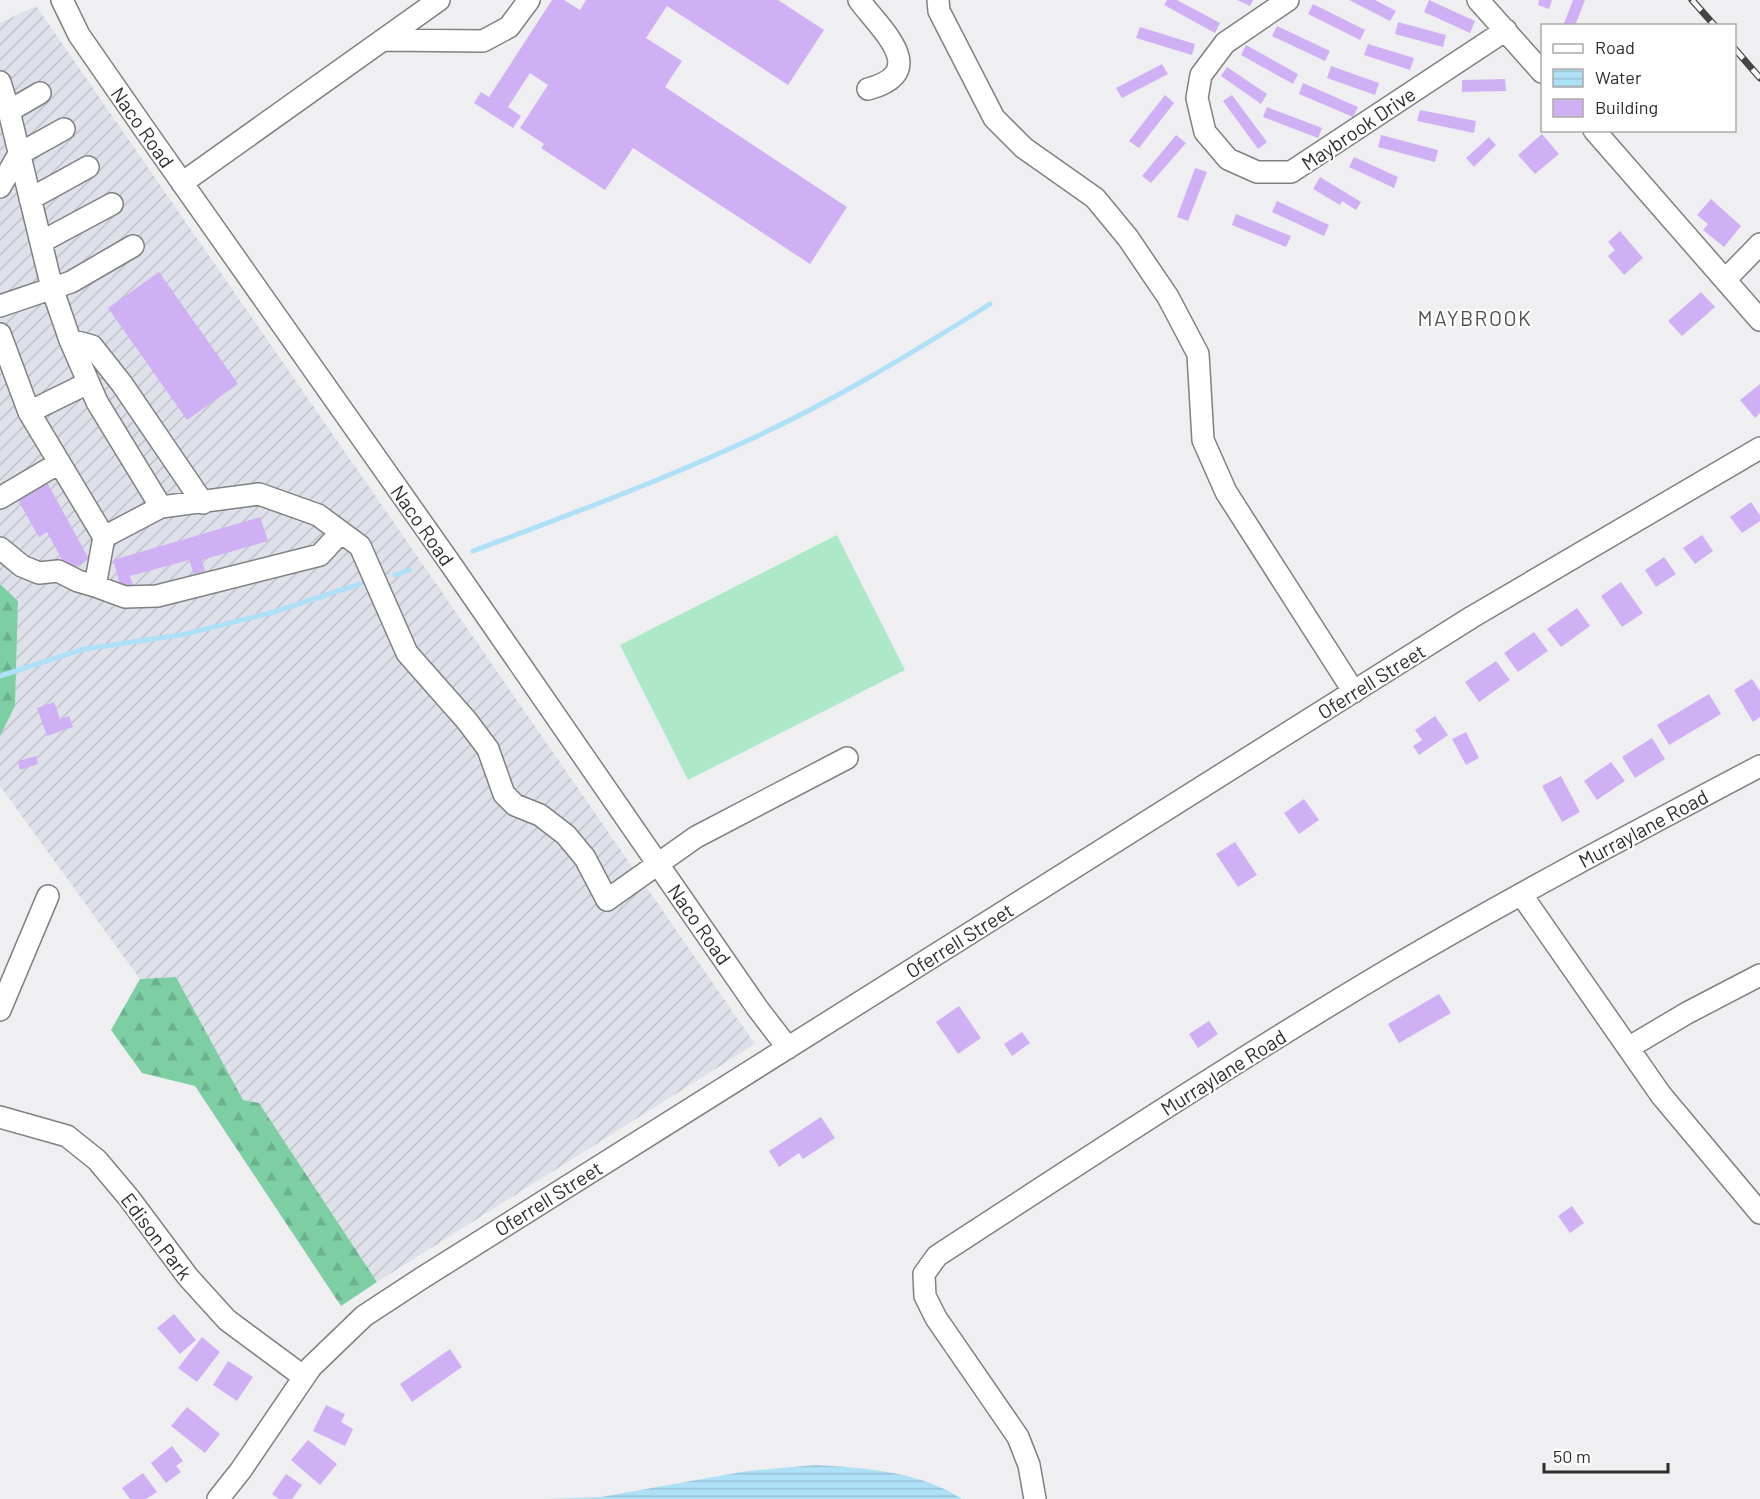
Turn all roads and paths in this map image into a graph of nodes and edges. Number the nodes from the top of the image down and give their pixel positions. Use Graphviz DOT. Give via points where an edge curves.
graph roads {
  1 [pos="62,0"];
  2 [pos="439,0"];
  3 [pos="529,0"];
  4 [pos="859,0"];
  5 [pos="939,0"];
  6 [pos="1288,0"];
  7 [pos="1478,0"];
  8 [pos="1506,30"];
  9 [pos="384,39"];
  10 [pos="1541,71"];
  11 [pos="0,82"];
  12 [pos="868,89"];
  13 [pos="40,93"];
  14 [pos="9,111"];
  15 [pos="64,129"];
  16 [pos="1596,132"];
  17 [pos="20,154"];
  18 [pos="88,167"];
  19 [pos="182,183"];
  20 [pos="0,187"];
  21 [pos="30,199"];
  22 [pos="112,204"];
  23 [pos="41,242"];
  24 [pos="1760,244"];
  25 [pos="133,246"];
  26 [pos="1725,280"];
  27 [pos="52,288"];
  28 [pos="0,306"];
  29 [pos="1760,320"];
  30 [pos="0,334"];
  31 [pos="70,340"];
  32 [pos="88,383"];
  33 [pos="29,412"];
  34 [pos="1760,448"];
  35 [pos="59,462"];
  36 [pos="0,498"];
  37 [pos="203,503"];
  38 [pos="161,507"];
  39 [pos="341,532"];
  40 [pos="104,537"];
  41 [pos="0,548"];
  42 [pos="95,586"];
  43 [pos="1354,692"];
  44 [pos="847,758"];
  45 [pos="1760,766"];
  46 [pos="659,865"];
  47 [pos="1521,894"];
  48 [pos="48,896"];
  49 [pos="1760,975"];
  50 [pos="0,1010"];
  51 [pos="788,1048"];
  52 [pos="1628,1048"];
  53 [pos="0,1117"];
  54 [pos="1760,1213"];
  55 [pos="304,1377"];
  56 [pos="218,1499"];
  57 [pos="1035,1499"];
  1 -- 19 [label="street, Naco Road" via="79,34"];
  2 -- 9 [label="street"];
  3 -- 9 [label="street" via="509,27 483,41"];
  4 -- 12 [label="street" via="894,45 900,66 883,83"];
  5 -- 43 [label="street" via="939,11 994,118 1024,148 1095,198 1168,297 1198,354 1203,440 1226,492"];
  6 -- 8 [label="street, Maybrook Drive" via="1225,43 1201,75 1197,98 1205,132 1228,159 1257,172 1292,172"];
  7 -- 8 [label="street"];
  8 -- 10 [label="street"];
  9 -- 19 [label="street"];
  11 -- 14 [label="street"];
  13 -- 14 [label="street"];
  14 -- 17 [label="street"];
  15 -- 17 [label="street"];
  16 -- 26 [label="street"];
  17 -- 20 [label="street"];
  17 -- 21 [label="street"];
  18 -- 21 [label="street"];
  19 -- 46 [label="street, Naco Road"];
  21 -- 23 [label="street"];
  22 -- 23 [label="street"];
  23 -- 27 [label="street"];
  24 -- 26 [label="street"];
  25 -- 27 [label="street" via="71,282"];
  26 -- 29 [label="street"];
  27 -- 28 [label="street"];
  27 -- 31 [label="street"];
  30 -- 33 [label="street"];
  31 -- 32 [label="street"];
  31 -- 37 [label="street" via="92,346"];
  32 -- 33 [label="street"];
  32 -- 38 [label="street"];
  33 -- 35 [label="street"];
  34 -- 43 [label="street, Oferrell Street" via="1472,617"];
  35 -- 36 [label="street"];
  35 -- 40 [label="street"];
  37 -- 38 [label="street"];
  37 -- 39 [label="street" via="259,494 318,515"];
  38 -- 40 [label="street"];
  39 -- 42 [label="street" via="320,555 157,596 125,597"];
  39 -- 46 [label="street" via="360,546 407,653 488,749 504,794 566,836 585,858 607,900"];
  40 -- 42 [label="street"];
  41 -- 42 [label="street" via="22,566 39,573 58,571"];
  43 -- 51 [label="street, Oferrell Street"];
  44 -- 46 [label="street" via="696,837"];
  45 -- 47 [label="street, Murraylane Road"];
  46 -- 51 [label="street, Naco Road"];
  47 -- 52 [label="street"];
  47 -- 57 [label="street, Murraylane Road" via="1201,1085 937,1256 924,1274 926,1296 936,1318 1018,1437 1029,1465"];
  48 -- 50 [label="street"];
  49 -- 52 [label="street"];
  51 -- 55 [label="street, Oferrell Street" via="364,1316"];
  52 -- 54 [label="street" via="1661,1095"];
  53 -- 55 [label="street, Edison Park" via="67,1136 97,1160 188,1277 227,1320"];
  55 -- 56 [label="street, Oferrell Street"];
}
